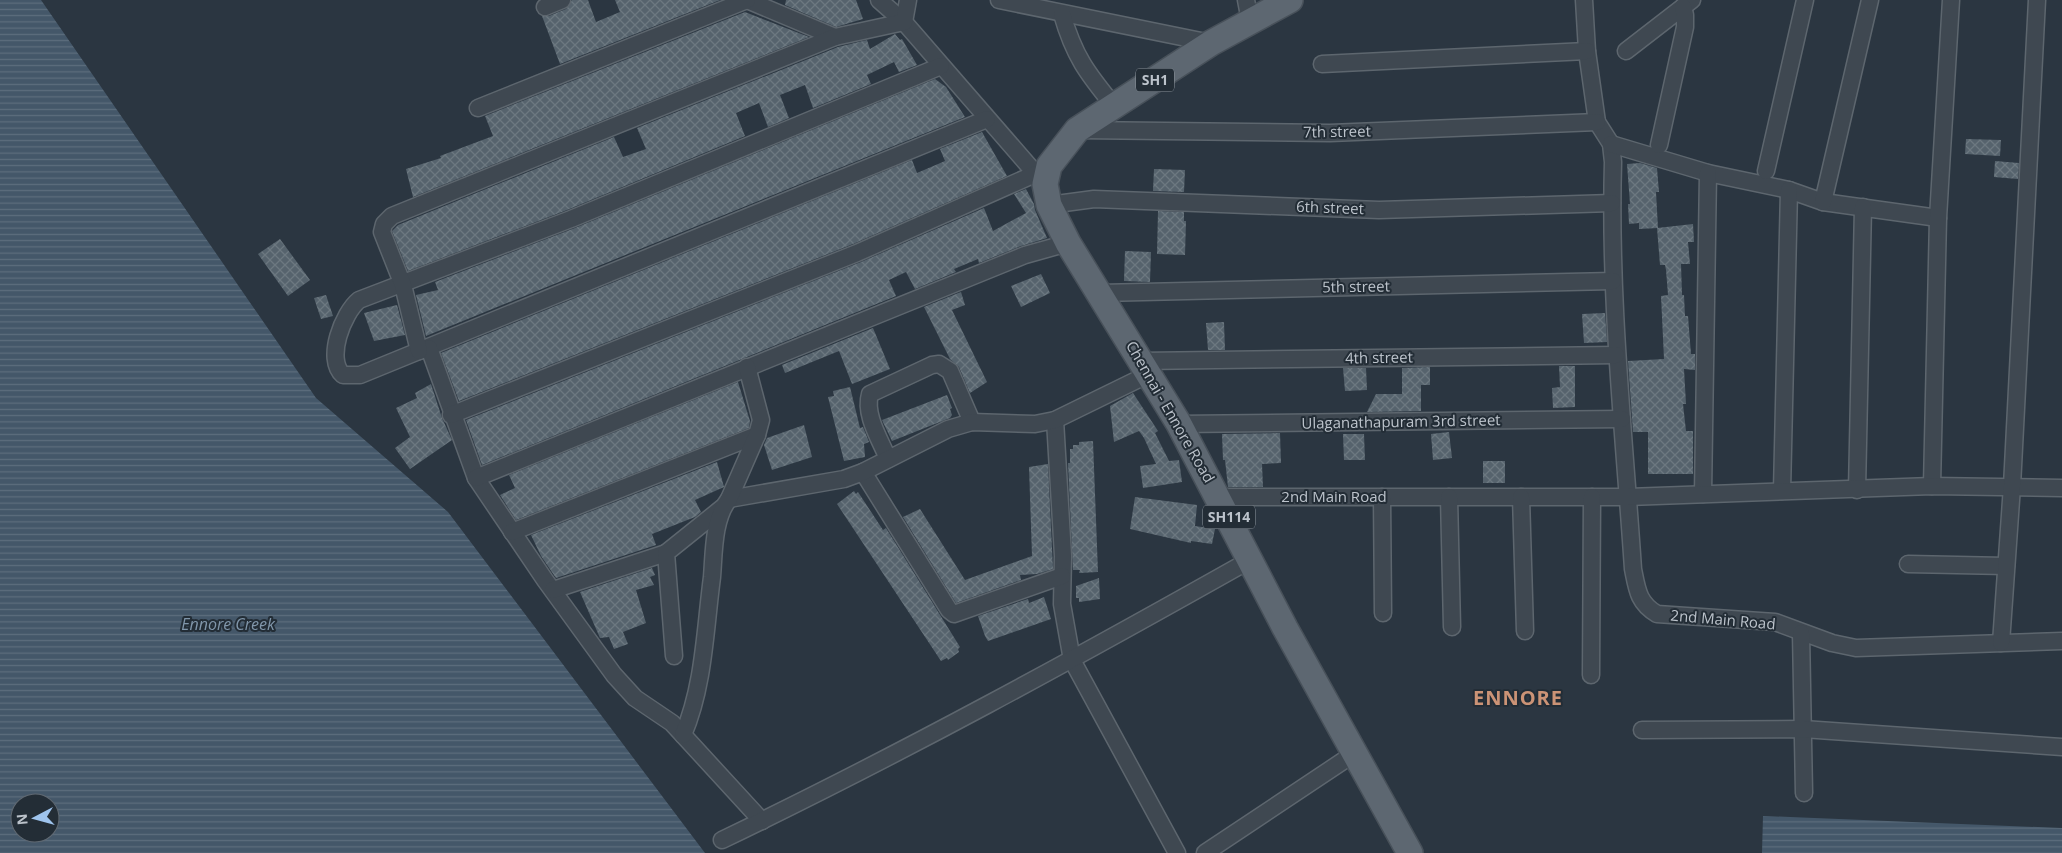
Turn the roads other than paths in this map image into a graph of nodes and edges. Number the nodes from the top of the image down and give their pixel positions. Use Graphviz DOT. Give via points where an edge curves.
graph roads {
  1 [pos="562,0"];
  2 [pos="747,0"];
  3 [pos="879,0"];
  4 [pos="908,0"];
  5 [pos="999,0"];
  6 [pos="1290,0"];
  7 [pos="1584,0"];
  8 [pos="1805,0"];
  9 [pos="1870,0"];
  10 [pos="1950,0"];
  11 [pos="2036,0"];
  12 [pos="1688,4"];
  13 [pos="545,7"];
  14 [pos="1248,11"];
  15 [pos="1062,14"];
  16 [pos="904,22"];
  17 [pos="836,36"];
  18 [pos="1211,43"];
  19 [pos="1588,51"];
  20 [pos="1626,51"];
  21 [pos="1322,64"];
  22 [pos="941,66"];
  23 [pos="1114,106"];
  24 [pos="478,108"];
  25 [pos="987,119"];
  26 [pos="1597,122"];
  27 [pos="1077,130"];
  28 [pos="1610,144"];
  29 [pos="1658,145"];
  30 [pos="1766,171"];
  31 [pos="1708,173"];
  32 [pos="1043,188"];
  33 [pos="1789,190"];
  34 [pos="1823,202"];
  35 [pos="1612,203"];
  36 [pos="1863,207"];
  37 [pos="1938,218"];
  38 [pos="1068,243"];
  39 [pos="1613,281"];
  40 [pos="403,285"];
  41 [pos="1100,293"];
  42 [pos="424,349"];
  43 [pos="1616,355"];
  44 [pos="747,367"];
  45 [pos="1145,368"];
  46 [pos="452,415"];
  47 [pos="1055,420"];
  48 [pos="1622,420"];
  49 [pos="972,422"];
  50 [pos="1179,424"];
  51 [pos="757,434"];
  52 [pos="888,459"];
  53 [pos="863,472"];
  54 [pos="476,478"];
  55 [pos="1932,486"];
  56 [pos="2012,486"];
  57 [pos="2062,488"];
  58 [pos="1857,490"];
  59 [pos="1782,491"];
  60 [pos="1703,494"];
  61 [pos="1219,497"];
  62 [pos="1382,497"];
  63 [pos="1448,497"];
  64 [pos="1521,497"];
  65 [pos="1592,497"];
  66 [pos="1628,497"];
  67 [pos="726,503"];
  68 [pos="512,532"];
  69 [pos="666,553"];
  70 [pos="1250,560"];
  71 [pos="1908,564"];
  72 [pos="2006,566"];
  73 [pos="1062,576"];
  74 [pos="553,590"];
  75 [pos="1383,613"];
  76 [pos="1452,627"];
  77 [pos="1525,631"];
  78 [pos="1801,633"];
  79 [pos="2062,641"];
  80 [pos="2002,643"];
  81 [pos="674,656"];
  82 [pos="1072,660"];
  83 [pos="1591,675"];
  84 [pos="1642,730"];
  85 [pos="1803,730"];
  86 [pos="683,735"];
  87 [pos="2062,746"];
  88 [pos="1355,754"];
  89 [pos="1804,793"];
  90 [pos="762,821"];
  91 [pos="722,840"];
  92 [pos="1177,853"];
  93 [pos="1205,853"];
  94 [pos="1410,853"];
  1 -- 13 [label="street"];
  2 -- 17 [label="street"];
  2 -- 24 [label="street"];
  3 -- 16 [label="street"];
  4 -- 16 [label="street"];
  5 -- 15 [label="street"];
  6 -- 14 [label="main road, SH1"];
  7 -- 19 [label="street"];
  8 -- 30 [label="street"];
  9 -- 34 [label="street"];
  10 -- 37 [label="street"];
  11 -- 56 [label="street"];
  12 -- 20 [label="street"];
  12 -- 29 [label="street"];
  14 -- 18 [label="main road, SH1"];
  15 -- 18 [label="street"];
  15 -- 23 [label="street" via="1073,50"];
  16 -- 17 [label="street"];
  16 -- 22 [label="street"];
  17 -- 40 [label="street" via="392,216 384,224 382,232"];
  18 -- 23 [label="main road, SH1"];
  19 -- 21 [label="street"];
  19 -- 26 [label="street"];
  22 -- 25 [label="street"];
  22 -- 40 [label="street"];
  23 -- 27 [label="main road, SH1"];
  25 -- 32 [label="street"];
  25 -- 42 [label="street"];
  26 -- 27 [label="street, 7th street" via="1330,133"];
  26 -- 28 [label="street"];
  27 -- 32 [label="main road, SH1" via="1049,166"];
  28 -- 31 [label="street"];
  28 -- 35 [label="street"];
  31 -- 33 [label="street"];
  31 -- 60 [label="street"];
  32 -- 35 [label="street, 6th street" via="1094,199 1379,210"];
  32 -- 38 [label="main road, Chennai - Ennore Road / SH114"];
  32 -- 46 [label="street, 6th street" via="857,253"];
  33 -- 34 [label="street"];
  33 -- 59 [label="street"];
  34 -- 36 [label="street"];
  35 -- 39 [label="street"];
  36 -- 37 [label="street"];
  36 -- 58 [label="street"];
  37 -- 55 [label="street"];
  38 -- 41 [label="main road, Chennai - Ennore Road / SH114"];
  38 -- 44 [label="street" via="1024,255"];
  39 -- 41 [label="street, 5th street"];
  39 -- 43 [label="street"];
  40 -- 42 [label="street"];
  40 -- 42 [label="street" via="359,300 351,307 335,354 338,371 343,375 360,375"];
  41 -- 45 [label="main road, Chennai - Ennore Road / SH114"];
  42 -- 46 [label="street"];
  43 -- 45 [label="street, 4th street"];
  43 -- 48 [label="street"];
  44 -- 51 [label="street" via="761,420"];
  44 -- 54 [label="street"];
  45 -- 47 [label="street"];
  45 -- 50 [label="main road, Chennai - Ennore Road / SH114"];
  46 -- 54 [label="street"];
  47 -- 49 [label="street" via="1035,424"];
  47 -- 73 [label="street"];
  48 -- 50 [label="street, Ulaganathapuram 3rd street"];
  48 -- 66 [label="street"];
  49 -- 52 [label="street" via="948,429"];
  49 -- 52 [label="street" via="950,371 940,364 932,365 870,394 868,412"];
  50 -- 61 [label="main road, Chennai - Ennore Road / SH114"];
  51 -- 67 [label="street"];
  51 -- 68 [label="street"];
  52 -- 53 [label="street"];
  53 -- 67 [label="street" via="824,484"];
  53 -- 73 [label="street" via="954,614"];
  54 -- 68 [label="street"];
  55 -- 56 [label="street, 2nd Main Road"];
  55 -- 58 [label="street, 2nd Main Road"];
  56 -- 57 [label="street, 2nd Main Road"];
  56 -- 72 [label="street"];
  58 -- 59 [label="street, 2nd Main Road"];
  59 -- 60 [label="street, 2nd Main Road"];
  60 -- 66 [label="street, 2nd Main Road"];
  61 -- 62 [label="street, 2nd Main Road"];
  61 -- 70 [label="main road, Chennai - Ennore Road / SH114"];
  62 -- 63 [label="street, 2nd Main Road"];
  62 -- 75 [label="street"];
  63 -- 64 [label="street, 2nd Main Road"];
  63 -- 76 [label="street"];
  64 -- 65 [label="street, 2nd Main Road"];
  64 -- 77 [label="street"];
  65 -- 66 [label="street, 2nd Main Road"];
  65 -- 83 [label="street"];
  66 -- 78 [label="street, 2nd Main Road" via="1633,569 1637,591 1645,607 1657,614 1775,622"];
  67 -- 69 [label="street"];
  67 -- 86 [label="street" via="716,539 700,680"];
  68 -- 74 [label="street"];
  69 -- 74 [label="street"];
  69 -- 81 [label="street"];
  70 -- 82 [label="street"];
  70 -- 88 [label="main road, Chennai - Ennore Road / SH114"];
  71 -- 72 [label="street"];
  72 -- 80 [label="street"];
  73 -- 82 [label="street" via="1064,617"];
  74 -- 86 [label="street" via="614,675 635,698 672,723"];
  78 -- 80 [label="street, 2nd Main Road" via="1856,648"];
  78 -- 85 [label="street"];
  79 -- 80 [label="street, 2nd Main Road"];
  82 -- 90 [label="street"];
  82 -- 92 [label="street"];
  84 -- 85 [label="street"];
  85 -- 87 [label="street"];
  85 -- 89 [label="street"];
  86 -- 90 [label="street"];
  88 -- 93 [label="street"];
  88 -- 94 [label="main road, Chennai - Ennore Road / SH114"];
  90 -- 91 [label="street"];
}
